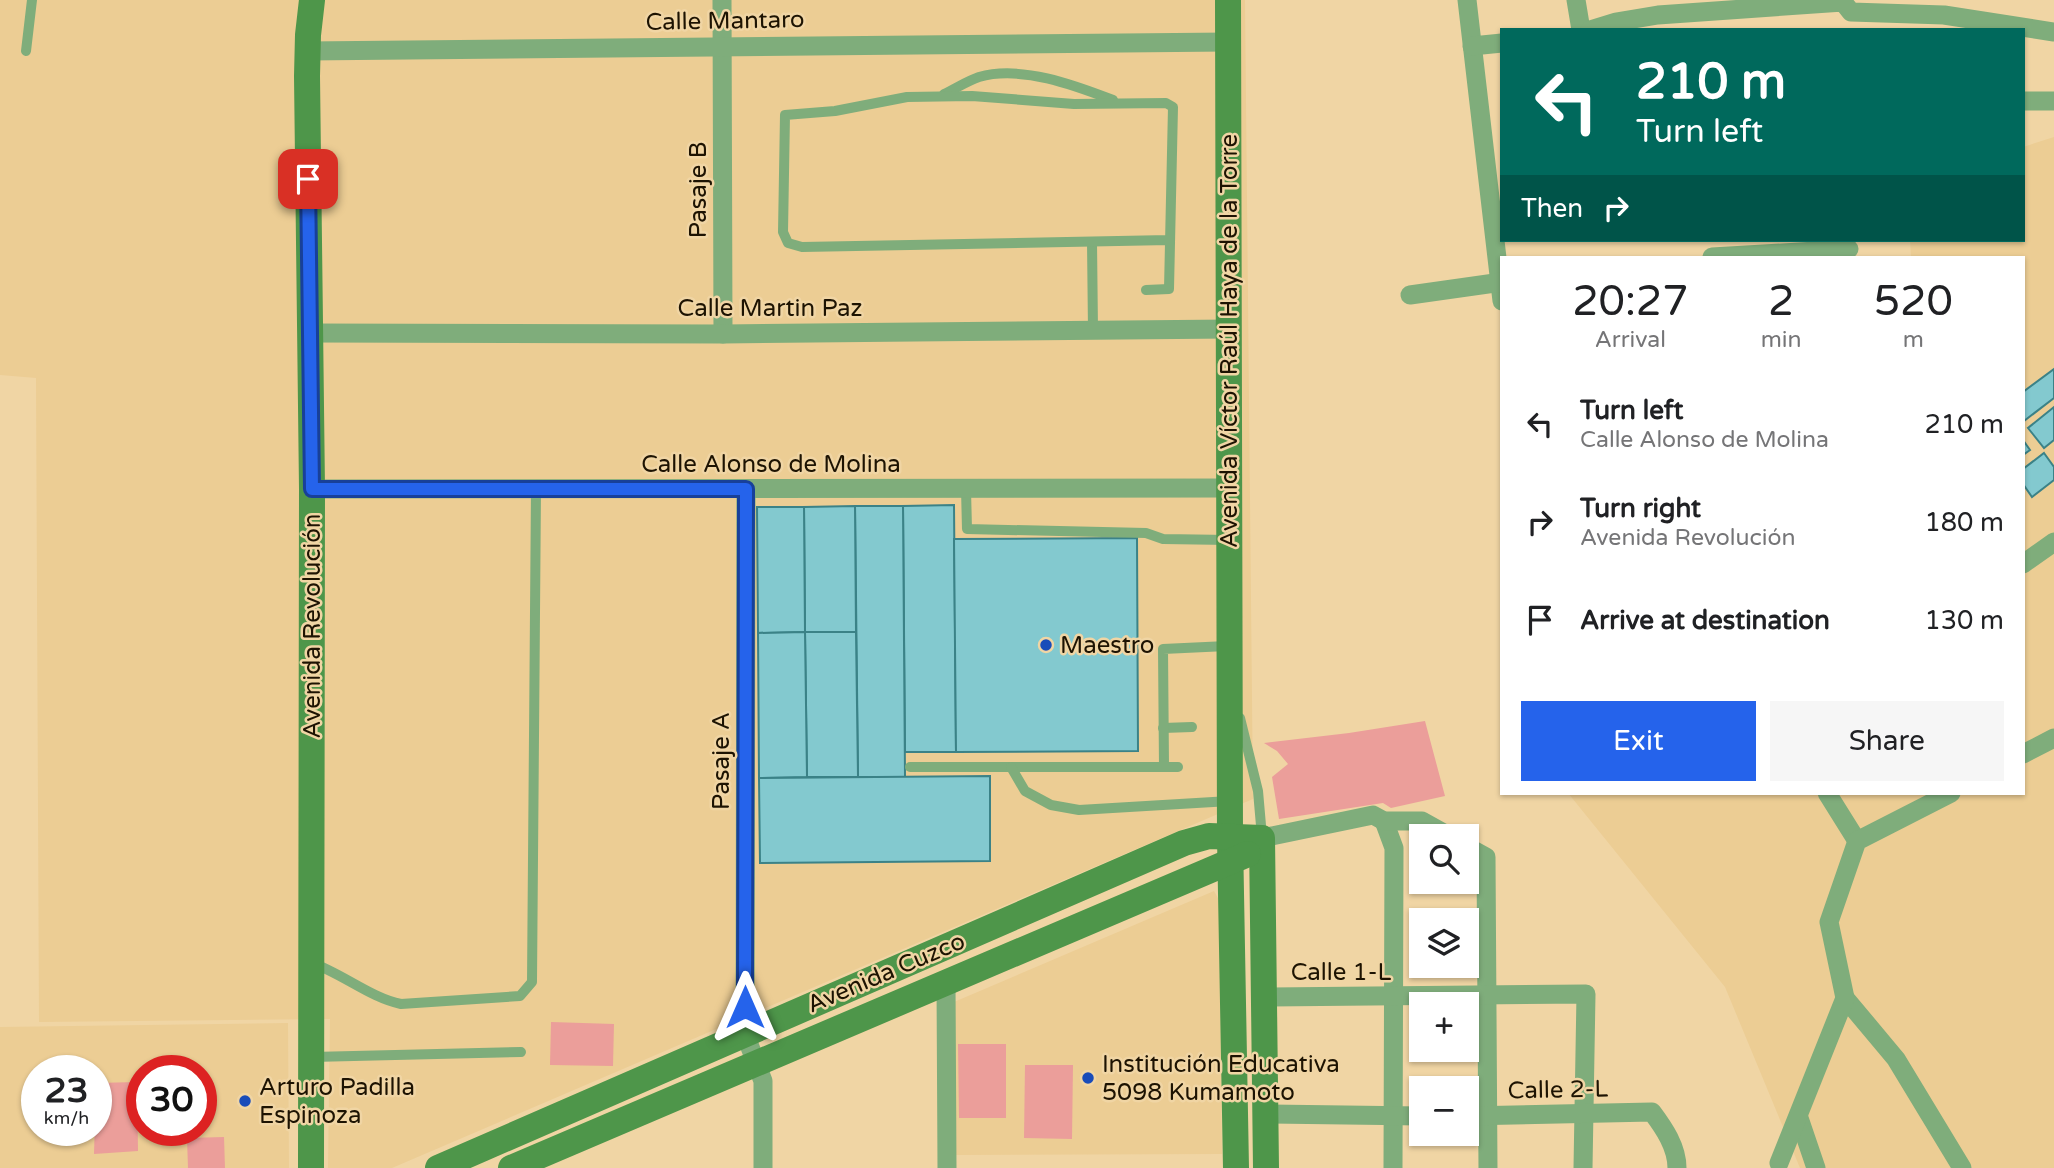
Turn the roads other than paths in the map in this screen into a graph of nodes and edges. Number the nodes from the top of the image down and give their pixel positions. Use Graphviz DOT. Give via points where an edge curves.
graph roads {
  1 [pos="32,0"];
  2 [pos="312,0"];
  3 [pos="722,0"];
  4 [pos="1228,0"];
  5 [pos="1467,0"];
  6 [pos="1576,0"];
  7 [pos="1943,8"];
  8 [pos="1848,11"];
  9 [pos="1581,28"];
  10 [pos="1596,28"];
  11 [pos="2054,32"];
  12 [pos="1228,41"];
  13 [pos="1500,43"];
  14 [pos="722,46"];
  15 [pos="1472,46"];
  16 [pos="26,51"];
  17 [pos="307,51"];
  18 [pos="939,96"];
  19 [pos="2025,101"];
  20 [pos="2054,101"];
  21 [pos="1117,102"];
  22 [pos="1492,130"];
  23 [pos="1498,237"];
  24 [pos="1169,240"];
  25 [pos="1092,242"];
  26 [pos="1849,249"];
  27 [pos="1754,256"];
  28 [pos="1500,272"];
  29 [pos="1500,289"];
  30 [pos="1146,290"];
  31 [pos="1410,295"];
  32 [pos="1230,329"];
  33 [pos="1093,330"];
  34 [pos="310,333"];
  35 [pos="723,334"];
  36 [pos="1230,488"];
  37 [pos="312,489"];
  38 [pos="536,489"];
  39 [pos="746,489"];
  40 [pos="965,489"];
  41 [pos="1230,540"];
  42 [pos="2054,542"];
  43 [pos="2025,563"];
  44 [pos="1230,645"];
  45 [pos="1231,681"];
  46 [pos="1192,727"];
  47 [pos="1163,728"];
  48 [pos="2054,738"];
  49 [pos="2025,753"];
  50 [pos="1164,766"];
  51 [pos="1178,766"];
  52 [pos="910,767"];
  53 [pos="1011,767"];
  54 [pos="1828,795"];
  55 [pos="1947,795"];
  56 [pos="1231,801"];
  57 [pos="1384,821"];
  58 [pos="1427,824"];
  59 [pos="1857,841"];
  60 [pos="1262,843"];
  61 [pos="1231,848"];
  62 [pos="1479,853"];
  63 [pos="312,962"];
  64 [pos="946,981"];
  65 [pos="1487,996"];
  66 [pos="1264,997"];
  67 [pos="1394,997"];
  68 [pos="1845,998"];
  69 [pos="745,1034"];
  70 [pos="521,1052"];
  71 [pos="312,1057"];
  72 [pos="758,1063"];
  73 [pos="1265,1114"];
  74 [pos="1583,1114"];
  75 [pos="1393,1115"];
  76 [pos="1409,1116"];
  77 [pos="1479,1116"];
  78 [pos="1488,1116"];
  79 [pos="1799,1118"];
  80 [pos="1779,1163"];
  81 [pos="311,1168"];
  82 [pos="438,1168"];
  83 [pos="511,1168"];
  84 [pos="763,1168"];
  85 [pos="947,1168"];
  86 [pos="1236,1168"];
  87 [pos="1266,1168"];
  88 [pos="1393,1168"];
  89 [pos="1488,1168"];
  90 [pos="1583,1168"];
  91 [pos="1676,1168"];
  92 [pos="1816,1168"];
  93 [pos="1962,1168"];
  1 -- 16 [label="lane"];
  2 -- 17 [label="street, Avenida Revolución"];
  3 -- 14 [label="street"];
  4 -- 12 [label="street, Avenida Víctor Raúl Haya de la Torre"];
  5 -- 15 [label="street"];
  6 -- 9 [label="street"];
  7 -- 8 [label="street"];
  7 -- 11 [label="street"];
  8 -- 10 [label="street" via="1658,15"];
  12 -- 14 [label="street, Calle Mantaro"];
  12 -- 32 [label="street, Avenida Víctor Raúl Haya de la Torre"];
  13 -- 15 [label="street"];
  14 -- 17 [label="street, Calle Mantaro"];
  14 -- 35 [label="street, Pasaje B"];
  15 -- 22 [label="street"];
  17 -- 34 [label="street, Avenida Revolución"];
  18 -- 21 [label="lane"];
  18 -- 21 [label="lane" via="978,78 1001,74 1068,82"];
  18 -- 25 [label="lane" via="785,115 783,232 788,243 802,247"];
  19 -- 20 [label="street"];
  21 -- 24 [label="lane" via="1172,107"];
  22 -- 23 [label="street"];
  23 -- 28 [label="street"];
  24 -- 25 [label="lane"];
  24 -- 30 [label="lane" via="1169,289"];
  25 -- 33 [label="lane"];
  26 -- 27 [label="street"];
  29 -- 31 [label="street"];
  32 -- 33 [label="street, Calle Martin Paz"];
  32 -- 36 [label="street, Avenida Víctor Raúl Haya de la Torre"];
  33 -- 35 [label="street, Calle Martin Paz"];
  34 -- 35 [label="street, Calle Martin Paz"];
  34 -- 37 [label="street, Avenida Revolución"];
  36 -- 40 [label="street, Calle Alonso de Molina"];
  36 -- 41 [label="street, Avenida Víctor Raúl Haya de la Torre"];
  37 -- 38 [label="street, Calle Alonso de Molina"];
  37 -- 63 [label="street, Avenida Revolución"];
  38 -- 39 [label="street, Calle Alonso de Molina"];
  38 -- 63 [label="lane" via="532,982 520,996 401,1004 388,1002"];
  39 -- 40 [label="street, Calle Alonso de Molina"];
  39 -- 69 [label="street, Pasaje A"];
  40 -- 41 [label="lane" via="967,530 1146,533 1163,539"];
  41 -- 44 [label="street, Avenida Víctor Raúl Haya de la Torre"];
  42 -- 43 [label="street"];
  44 -- 45 [label="street, Avenida Víctor Raúl Haya de la Torre"];
  44 -- 47 [label="lane" via="1163,649"];
  45 -- 56 [label="street, Avenida Víctor Raúl Haya de la Torre"];
  45 -- 60 [label="lane, Avenida Víctor Raúl Haya de la Torre" via="1258,791"];
  46 -- 47 [label="lane"];
  47 -- 50 [label="lane"];
  48 -- 49 [label="street"];
  50 -- 51 [label="lane"];
  50 -- 53 [label="lane"];
  52 -- 53 [label="lane"];
  53 -- 56 [label="lane" via="1025,792 1051,805 1079,810"];
  54 -- 59 [label="street"];
  55 -- 59 [label="street"];
  56 -- 61 [label="street, Avenida Víctor Raúl Haya de la Torre"];
  57 -- 58 [label="street"];
  57 -- 60 [label="street" via="1373,815"];
  57 -- 67 [label="street" via="1394,848"];
  59 -- 68 [label="street" via="1829,922"];
  60 -- 61 [label="street, Avenida Cuzco"];
  60 -- 66 [label="street, Avenida Víctor Raúl Haya de la Torre"];
  61 -- 64 [label="street, Avenida Cuzco"];
  61 -- 69 [label="street, Avenida Cuzco" via="1200,837 1184,843"];
  61 -- 86 [label="street, Avenida Víctor Raúl Haya de la Torre"];
  62 -- 65 [label="street" via="1486,857"];
  63 -- 71 [label="street, Avenida Revolución"];
  64 -- 72 [label="street, Avenida Cuzco"];
  64 -- 85 [label="street"];
  65 -- 67 [label="street, Calle 1-L"];
  65 -- 74 [label="street, Calle 1-L" via="1586,994"];
  65 -- 78 [label="street"];
  66 -- 67 [label="street, Calle 1-L"];
  66 -- 73 [label="street, Avenida Víctor Raúl Haya de la Torre"];
  67 -- 75 [label="street"];
  68 -- 79 [label="street"];
  68 -- 93 [label="street" via="1896,1059"];
  69 -- 72 [label="street"];
  69 -- 82 [label="street, Avenida Cuzco"];
  70 -- 71 [label="lane"];
  71 -- 81 [label="street, Avenida Revolución"];
  72 -- 83 [label="street, Avenida Cuzco"];
  72 -- 84 [label="street" via="763,1081"];
  73 -- 75 [label="street"];
  73 -- 87 [label="street, Avenida Víctor Raúl Haya de la Torre"];
  74 -- 78 [label="street, Calle 2-L"];
  74 -- 90 [label="street"];
  74 -- 91 [label="street, Calle 2-L" via="1652,1112 1666,1131"];
  75 -- 76 [label="street"];
  75 -- 88 [label="street"];
  77 -- 78 [label="street, Calle 2-L"];
  78 -- 89 [label="street"];
  79 -- 80 [label="street"];
  79 -- 92 [label="street"];
}
